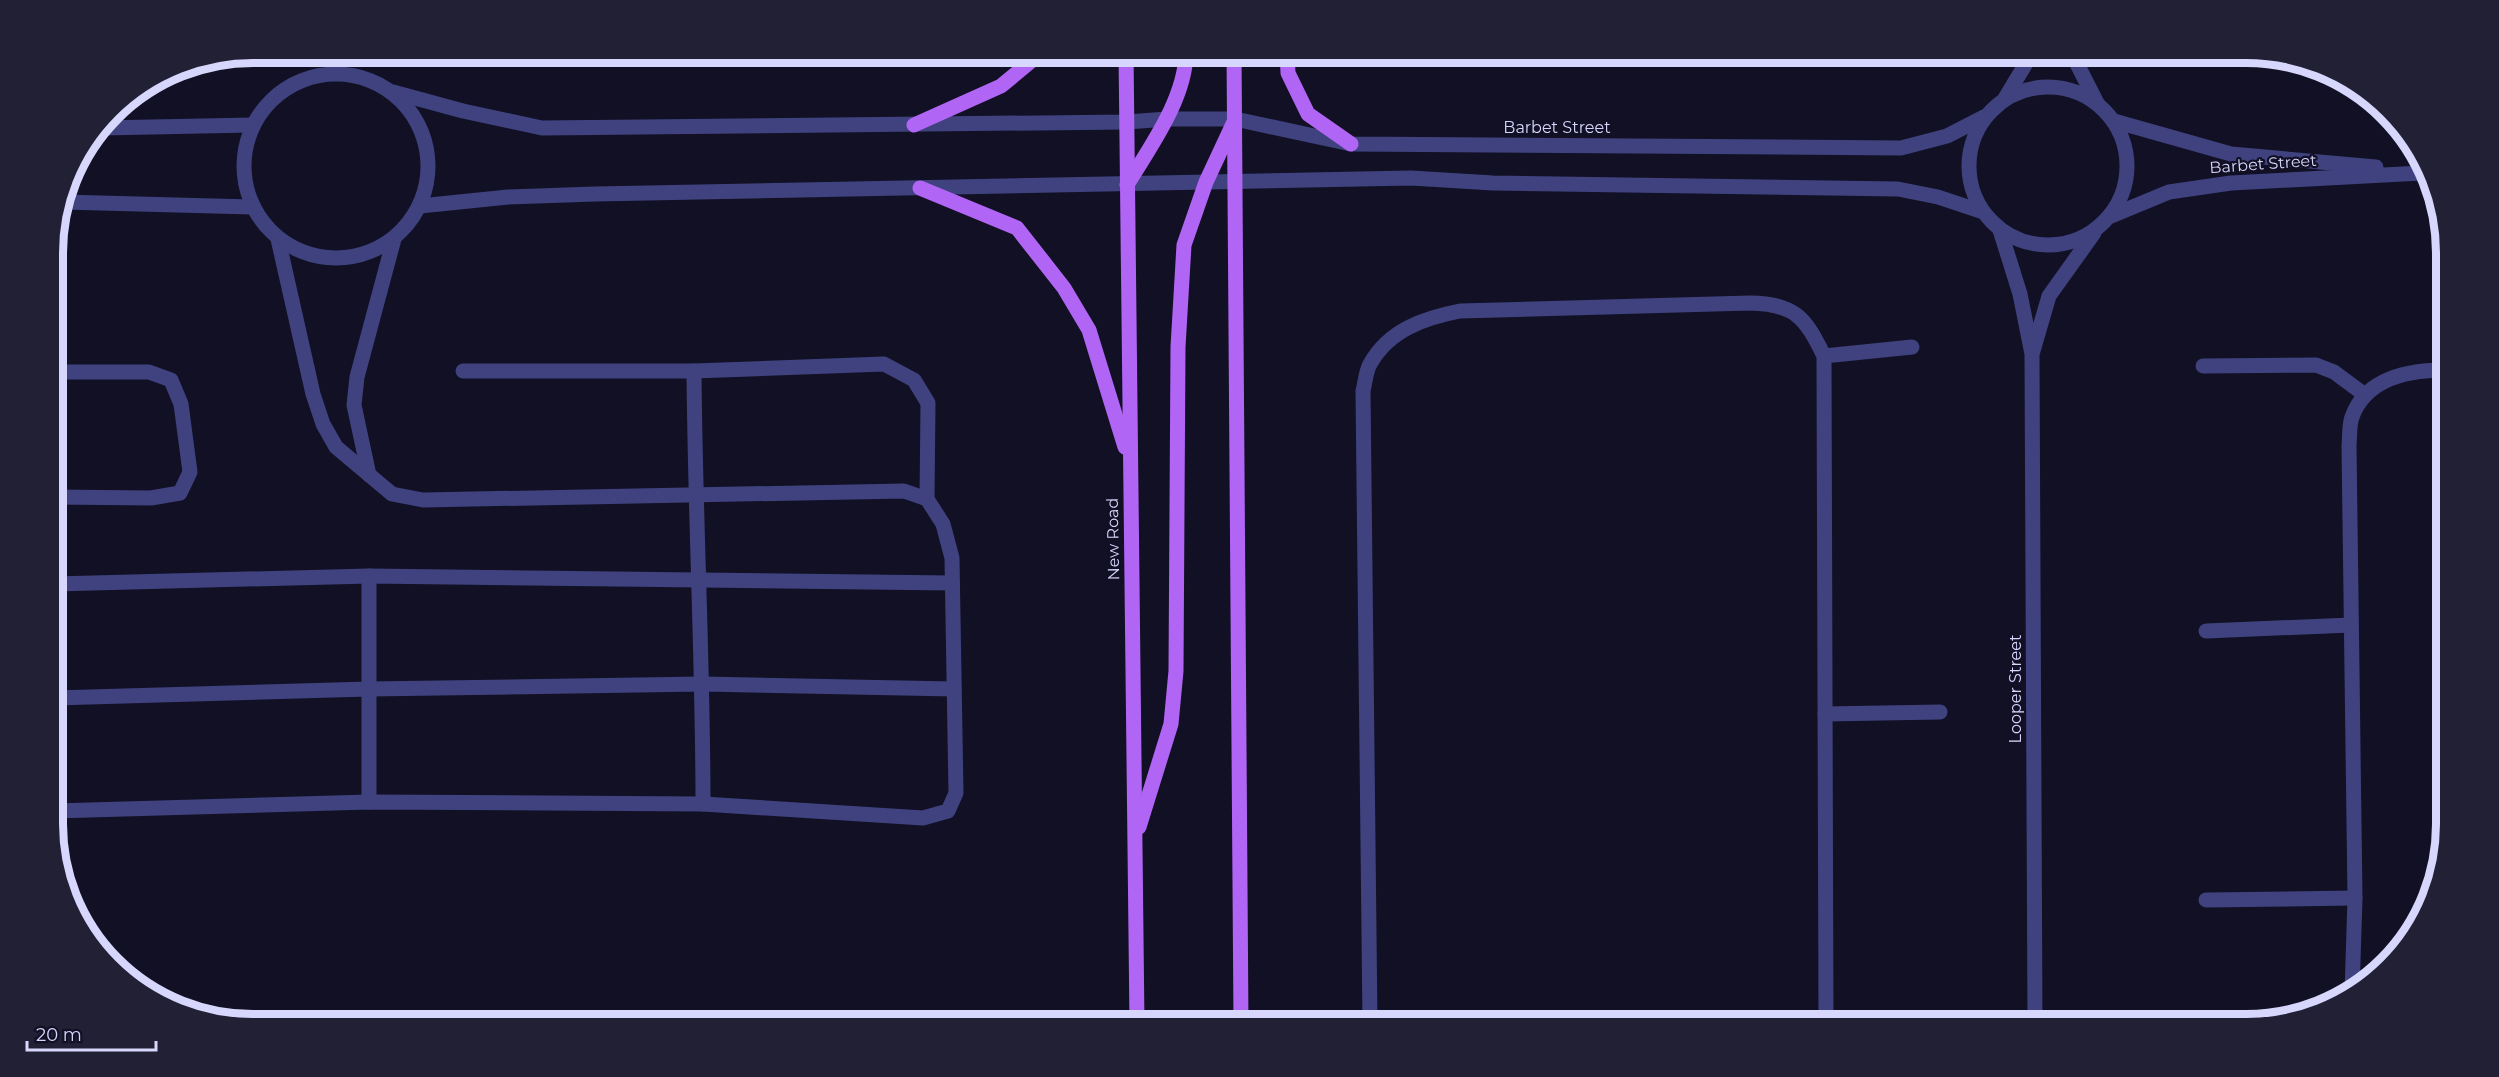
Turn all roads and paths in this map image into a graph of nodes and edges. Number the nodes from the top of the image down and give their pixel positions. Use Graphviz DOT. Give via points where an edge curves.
graph roads {
  1 [pos="1029,63"];
  2 [pos="1126,63"];
  3 [pos="1184,63"];
  4 [pos="1234,63"];
  5 [pos="1288,63"];
  6 [pos="2026,63"];
  7 [pos="2077,63"];
  8 [pos="393,92"];
  9 [pos="2004,100"];
  10 [pos="2097,103"];
  11 [pos="1984,117"];
  12 [pos="1167,119"];
  13 [pos="1235,119"];
  14 [pos="2114,121"];
  15 [pos="1127,122"];
  16 [pos="252,125"];
  17 [pos="915,125"];
  18 [pos="110,128"];
  19 [pos="1351,144"];
  20 [pos="2418,172"];
  21 [pos="2418,172"];
  22 [pos="1206,182"];
  23 [pos="1236,182"];
  24 [pos="1127,185"];
  25 [pos="920,188"];
  26 [pos="70,202"];
  27 [pos="420,206"];
  28 [pos="252,207"];
  29 [pos="1983,212"];
  30 [pos="2111,216"];
  31 [pos="2000,230"];
  32 [pos="2094,232"];
  33 [pos="394,239"];
  34 [pos="278,240"];
  35 [pos="1912,347"];
  36 [pos="2032,354"];
  37 [pos="1824,356"];
  38 [pos="2203,366"];
  39 [pos="2436,370"];
  40 [pos="463,371"];
  41 [pos="694,371"];
  42 [pos="63,372"];
  43 [pos="2365,395"];
  44 [pos="1130,464"];
  45 [pos="369,475"];
  46 [pos="695,495"];
  47 [pos="63,497"];
  48 [pos="927,499"];
  49 [pos="369,576"];
  50 [pos="699,580"];
  51 [pos="952,583"];
  52 [pos="63,584"];
  53 [pos="2351,625"];
  54 [pos="2206,631"];
  55 [pos="703,684"];
  56 [pos="369,689"];
  57 [pos="954,689"];
  58 [pos="63,698"];
  59 [pos="1940,712"];
  60 [pos="1825,714"];
  61 [pos="369,802"];
  62 [pos="703,804"];
  63 [pos="63,811"];
  64 [pos="1134,842"];
  65 [pos="2355,898"];
  66 [pos="2206,900"];
  67 [pos="2352,981"];
  68 [pos="1137,1014"];
  69 [pos="1241,1014"];
  70 [pos="1370,1014"];
  71 [pos="1826,1014"];
  72 [pos="2034,1014"];
  1 -- 17 [label="main road" via="1001,86"];
  2 -- 15 [label="main road, New Road"];
  3 -- 12 [label="main road"];
  4 -- 13 [label="main road"];
  5 -- 19 [label="main road" via="1288,73 1308,114"];
  6 -- 9 [label="street"];
  7 -- 10 [label="street"];
  8 -- 16 [label="street" via="356,74 314,75 277,93"];
  8 -- 17 [label="street, Barbet Street" via="542,128"];
  8 -- 27 [label="street" via="419,125 429,165"];
  9 -- 10 [label="street" via="2027,90 2051,86 2076,91"];
  9 -- 11 [label="street"];
  10 -- 14 [label="street"];
  11 -- 19 [label="street, Barbet Street" via="1947,136 1901,148"];
  11 -- 29 [label="street" via="1967,165 1972,189"];
  12 -- 13 [label="street, Barbet Street"];
  12 -- 15 [label="street, Barbet Street"];
  12 -- 24 [label="main road"];
  13 -- 19 [label="street, Barbet Street"];
  13 -- 22 [label="main road"];
  13 -- 23 [label="main road"];
  14 -- 20 [label="street, Barbet Street" via="2231,154"];
  14 -- 30 [label="street" via="2125,144 2128,165 2124,193"];
  15 -- 17 [label="street, Barbet Street"];
  15 -- 24 [label="main road, New Road"];
  16 -- 18 [label="street"];
  16 -- 28 [label="street" via="243,166"];
  21 -- 30 [label="street, Barbet Street" via="2230,183 2169,192"];
  22 -- 23 [label="street"];
  22 -- 24 [label="street"];
  22 -- 64 [label="main road" via="1184,246 1178,347 1176,671 1171,724"];
  23 -- 29 [label="street" via="1411,178 1492,183 1898,189 1938,196"];
  23 -- 69 [label="main road"];
  24 -- 25 [label="street"];
  24 -- 44 [label="main road, New Road"];
  25 -- 27 [label="street" via="508,197"];
  25 -- 44 [label="main road" via="1017,228 1064,288 1089,330"];
  26 -- 28 [label="street"];
  27 -- 33 [label="street"];
  28 -- 34 [label="street"];
  29 -- 31 [label="street"];
  30 -- 32 [label="street"];
  31 -- 32 [label="street" via="2022,243 2046,247"];
  31 -- 36 [label="street, Looper Street" via="2020,294"];
  32 -- 36 [label="street, Looper Street" via="2049,296"];
  33 -- 34 [label="street" via="357,257 316,257"];
  33 -- 45 [label="street" via="354,405"];
  34 -- 45 [label="street" via="323,424 336,447"];
  35 -- 37 [label="street"];
  36 -- 72 [label="street, Looper Street"];
  37 -- 60 [label="street"];
  37 -- 70 [label="street" via="1797,314 1771,304 1750,303 1460,311 1429,317 1404,328 1369,365 1363,391"];
  38 -- 43 [label="street" via="2316,365 2334,372"];
  39 -- 43 [label="street" via="2394,376"];
  40 -- 41 [label="street"];
  41 -- 46 [label="street"];
  41 -- 48 [label="street" via="884,364 914,380 928,403"];
  42 -- 47 [label="street" via="149,372 171,380 181,404 190,472 180,493 151,498"];
  43 -- 53 [label="street" via="2351,419 2349,445"];
  44 -- 64 [label="main road, New Road"];
  45 -- 46 [label="street" via="392,494 423,501"];
  46 -- 48 [label="street" via="904,491"];
  46 -- 50 [label="street"];
  48 -- 51 [label="street" via="943,524 952,558"];
  49 -- 50 [label="street"];
  49 -- 52 [label="street"];
  49 -- 56 [label="street"];
  50 -- 51 [label="street"];
  50 -- 55 [label="street"];
  51 -- 57 [label="street"];
  53 -- 54 [label="street"];
  53 -- 65 [label="street"];
  55 -- 56 [label="street"];
  55 -- 57 [label="street"];
  55 -- 62 [label="street"];
  56 -- 58 [label="street"];
  56 -- 61 [label="street"];
  57 -- 62 [label="street" via="956,793 948,811 924,818"];
  59 -- 60 [label="street"];
  60 -- 71 [label="street"];
  61 -- 62 [label="street"];
  61 -- 63 [label="street"];
  64 -- 68 [label="main road, New Road"];
  65 -- 66 [label="street"];
  65 -- 67 [label="street"];
}
